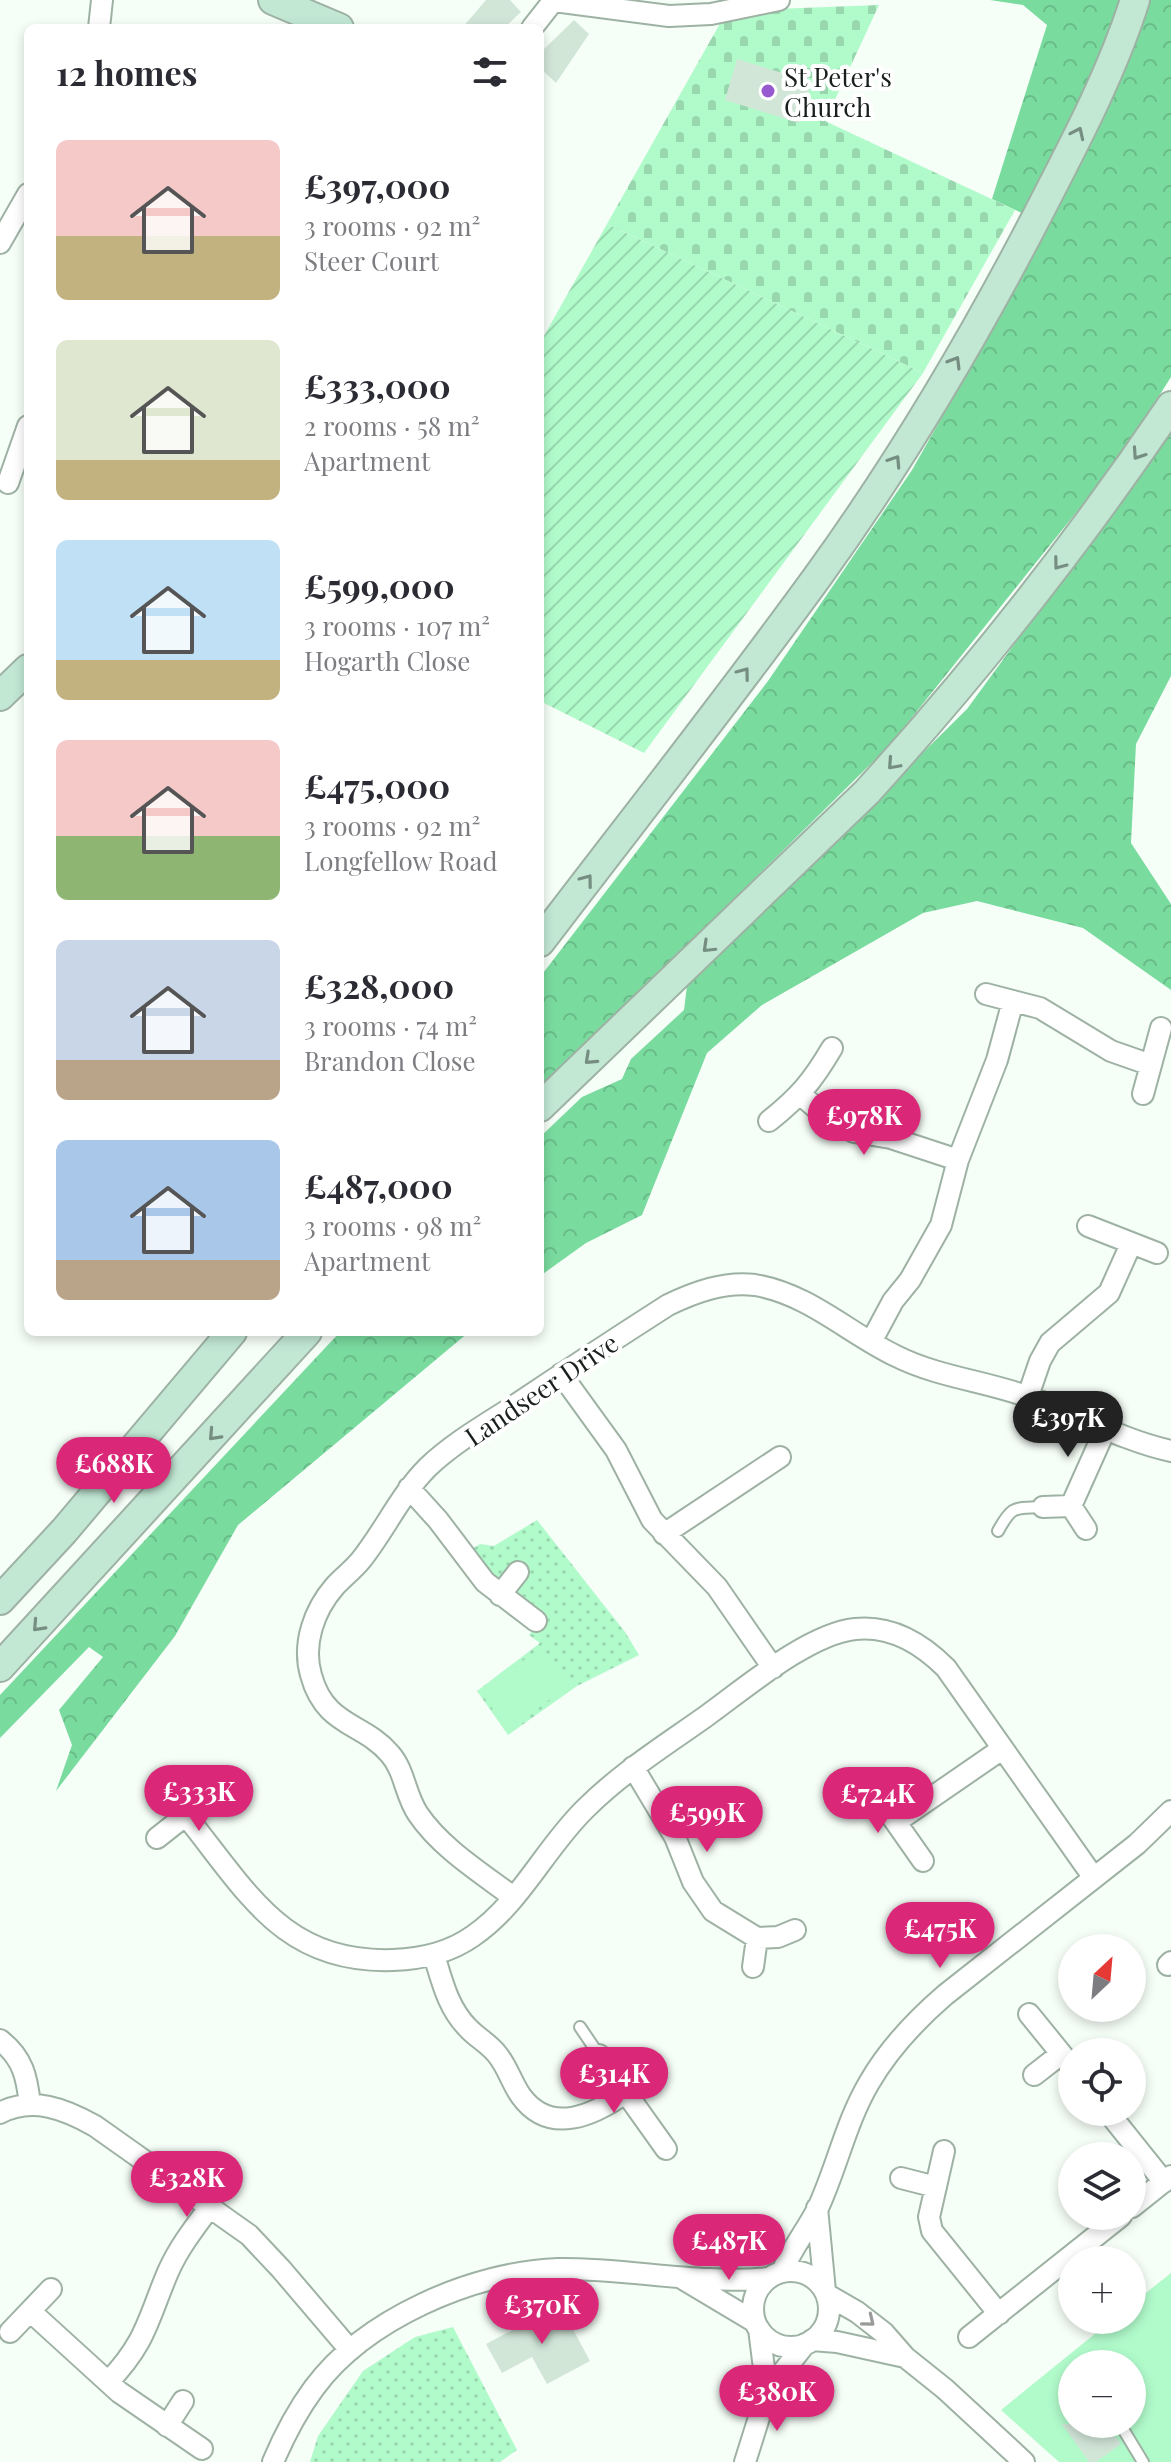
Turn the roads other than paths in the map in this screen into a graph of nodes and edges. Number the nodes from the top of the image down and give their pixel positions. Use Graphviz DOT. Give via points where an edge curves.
graph roads {
  1 [pos="102,0"];
  2 [pos="273,0"];
  3 [pos="554,0"];
  4 [pos="779,0"];
  5 [pos="1135,0"];
  6 [pos="99,24"];
  7 [pos="330,24"];
  8 [pos="535,24"];
  9 [pos="24,201"];
  10 [pos="0,243"];
  11 [pos="1171,406"];
  12 [pos="24,440"];
  13 [pos="12,484"];
  14 [pos="24,673"];
  15 [pos="0,696"];
  16 [pos="544,937"];
  17 [pos="986,994"];
  18 [pos="1013,1001"];
  19 [pos="1161,1028"];
  20 [pos="832,1048"];
  21 [pos="1151,1065"];
  22 [pos="1143,1094"];
  23 [pos="801,1095"];
  24 [pos="544,1103"];
  25 [pos="769,1121"];
  26 [pos="958,1160"];
  27 [pos="1088,1226"];
  28 [pos="1131,1244"];
  29 [pos="1157,1253"];
  30 [pos="229,1336"];
  31 [pos="303,1336"];
  32 [pos="871,1342"];
  33 [pos="561,1374"];
  34 [pos="1028,1396"];
  35 [pos="1105,1430"];
  36 [pos="1171,1451"];
  37 [pos="780,1457"];
  38 [pos="409,1488"];
  39 [pos="1071,1506"];
  40 [pos="1043,1507"];
  41 [pos="1086,1529"];
  42 [pos="998,1531"];
  43 [pos="664,1534"];
  44 [pos="518,1572"];
  45 [pos="500,1595"];
  46 [pos="0,1600"];
  47 [pos="536,1621"];
  48 [pos="0,1667"];
  49 [pos="773,1668"];
  50 [pos="1002,1749"];
  51 [pos="633,1767"];
  52 [pos="869,1784"];
  53 [pos="214,1793"];
  54 [pos="1171,1811"];
  55 [pos="186,1816"];
  56 [pos="896,1822"];
  57 [pos="157,1838"];
  58 [pos="923,1861"];
  59 [pos="1094,1878"];
  60 [pos="513,1897"];
  61 [pos="795,1930"];
  62 [pos="757,1938"];
  63 [pos="434,1955"];
  64 [pos="753,1967"];
  65 [pos="1029,2014"];
  66 [pos="580,2027"];
  67 [pos="0,2040"];
  68 [pos="1058,2050"];
  69 [pos="599,2055"];
  70 [pos="1058,2064"];
  71 [pos="1034,2075"];
  72 [pos="625,2093"];
  73 [pos="30,2105"];
  74 [pos="0,2113"];
  75 [pos="1121,2126"];
  76 [pos="666,2149"];
  77 [pos="944,2151"];
  78 [pos="901,2178"];
  79 [pos="1168,2179"];
  80 [pos="936,2187"];
  81 [pos="1146,2196"];
  82 [pos="209,2208"];
  83 [pos="817,2208"];
  84 [pos="1104,2230"];
  85 [pos="776,2275"];
  86 [pos="683,2279"];
  87 [pos="51,2289"];
  88 [pos="825,2292"];
  89 [pos="30,2311"];
  90 [pos="999,2314"];
  91 [pos="757,2325"];
  92 [pos="10,2332"];
  93 [pos="969,2337"];
  94 [pos="809,2342"];
  95 [pos="350,2350"];
  96 [pos="905,2357"];
  97 [pos="108,2382"];
  98 [pos="767,2392"];
  99 [pos="183,2401"];
  100 [pos="167,2426"];
  101 [pos="1128,2438"];
  102 [pos="202,2449"];
  103 [pos="273,2462"];
  104 [pos="745,2462"];
  105 [pos="1024,2462"];
  106 [pos="1143,2462"];
  1 -- 6 [label="street"];
  2 -- 7 [label="street"];
  3 -- 4 [label="street" via="669,16 711,14"];
  3 -- 8 [label="street"];
  16 -- 5 [label="street, one-way" via="818,575 915,429 999,289 1059,173"];
  9 -- 10 [label="street"];
  11 -- 24 [label="street, one-way" via="1053,573 916,738 867,792"];
  12 -- 13 [label="street"];
  14 -- 15 [label="street"];
  17 -- 18 [label="street"];
  18 -- 21 [label="street" via="1048,1012 1111,1051"];
  18 -- 26 [label="street" via="994,1070"];
  19 -- 21 [label="street"];
  20 -- 23 [label="street"];
  21 -- 22 [label="street"];
  23 -- 25 [label="street"];
  23 -- 26 [label="street" via="854,1132"];
  26 -- 32 [label="street" via="933,1242"];
  27 -- 28 [label="street"];
  28 -- 29 [label="street"];
  28 -- 34 [label="street" via="1109,1293 1050,1343"];
  30 -- 46 [label="street"];
  31 -- 48 [label="street, one-way"];
  32 -- 33 [label="street, Landseer Drive" via="783,1292 724,1285 668,1305"];
  32 -- 34 [label="street, Landseer Drive" via="927,1368"];
  33 -- 38 [label="street, Landseer Drive" via="449,1450"];
  33 -- 43 [label="street" via="616,1450"];
  34 -- 35 [label="street, Landseer Drive"];
  35 -- 36 [label="street, Landseer Drive"];
  35 -- 39 [label="street"];
  37 -- 43 [label="street"];
  38 -- 45 [label="street"];
  38 -- 60 [label="street, Landseer Drive" via="374,1543 321,1606 308,1645 311,1677 334,1716 390,1754 417,1813 432,1831"];
  39 -- 40 [label="street"];
  39 -- 41 [label="street"];
  40 -- 42 [label="lane" via="1013,1509"];
  43 -- 49 [label="street" via="717,1587"];
  44 -- 45 [label="street"];
  45 -- 47 [label="street"];
  49 -- 50 [label="street" via="835,1633 881,1630 905,1637 946,1668"];
  49 -- 51 [label="street"];
  50 -- 56 [label="street"];
  50 -- 59 [label="street"];
  51 -- 60 [label="street" via="586,1808"];
  51 -- 62 [label="street" via="675,1837 702,1898 727,1922"];
  52 -- 56 [label="street"];
  53 -- 55 [label="street"];
  54 -- 59 [label="street"];
  55 -- 57 [label="street"];
  55 -- 63 [label="street" via="267,1915 293,1937 350,1959"];
  56 -- 58 [label="street"];
  59 -- 83 [label="street" via="945,1995 892,2050 868,2083"];
  60 -- 63 [label="street" via="474,1936"];
  61 -- 62 [label="street"];
  62 -- 64 [label="street"];
  63 -- 72 [label="street" via="456,2013 495,2052 530,2105 571,2119 589,2115"];
  65 -- 68 [label="street"];
  66 -- 69 [label="lane"];
  67 -- 73 [label="street" via="25,2071"];
  69 -- 72 [label="street"];
  70 -- 71 [label="street"];
  72 -- 76 [label="street"];
  73 -- 74 [label="street"];
  73 -- 82 [label="street" via="71,2112"];
  75 -- 79 [label="street"];
  77 -- 80 [label="street"];
  78 -- 80 [label="street"];
  79 -- 81 [label="street"];
  80 -- 90 [label="street" via="929,2217 932,2231"];
  82 -- 95 [label="street" via="263,2248"];
  82 -- 97 [label="street" via="179,2251 136,2349"];
  83 -- 85 [label="street"];
  83 -- 88 [label="street"];
  84 -- 90 [label="street"];
  85 -- 86 [label="street"];
  85 -- 88 [label="street" via="806,2274"];
  85 -- 91 [label="street" via="755,2297"];
  86 -- 91 [label="street"];
  86 -- 95 [label="street" via="559,2269 506,2275 448,2292"];
  87 -- 89 [label="street"];
  88 -- 94 [label="street" via="828,2320"];
  88 -- 96 [label="street, one-way" via="884,2333"];
  89 -- 92 [label="street"];
  89 -- 97 [label="street"];
  90 -- 93 [label="street"];
  91 -- 94 [label="street" via="779,2345"];
  91 -- 98 [label="street"];
  94 -- 96 [label="street" via="837,2342"];
  94 -- 98 [label="street"];
  95 -- 103 [label="street" via="314,2388"];
  96 -- 105 [label="street"];
  97 -- 100 [label="street"];
  98 -- 104 [label="street"];
  99 -- 100 [label="street"];
  100 -- 102 [label="street"];
  101 -- 106 [label="lane"];
}
